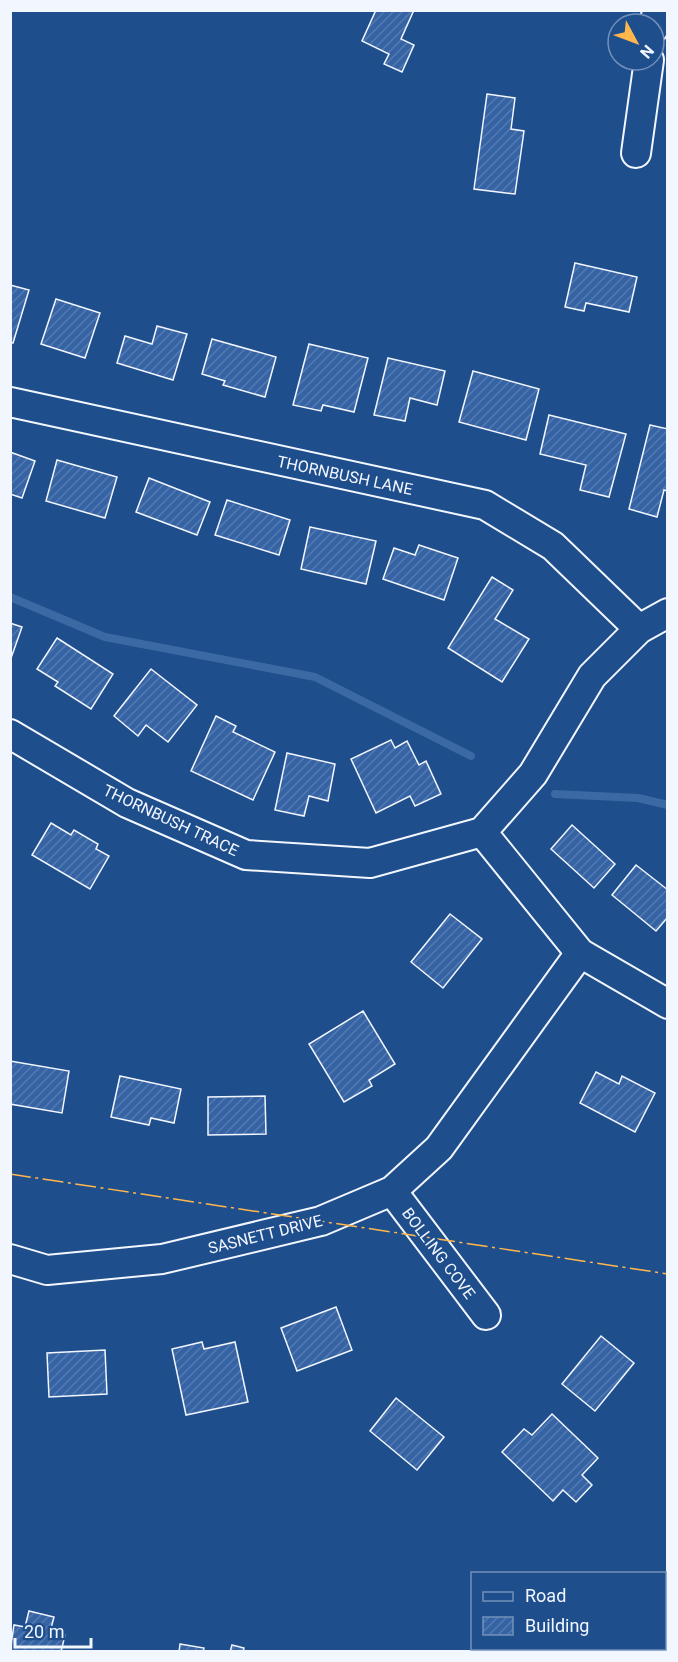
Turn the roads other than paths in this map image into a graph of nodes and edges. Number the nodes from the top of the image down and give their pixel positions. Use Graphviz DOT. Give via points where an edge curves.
graph roads {
  1 [pos="647,72"];
  2 [pos="636,153"];
  3 [pos="10,402"];
  4 [pos="668,613"];
  5 [pos="639,630"];
  6 [pos="10,734"];
  7 [pos="482,832"];
  8 [pos="580,953"];
  9 [pos="668,1004"];
  10 [pos="392,1191"];
  11 [pos="10,1259"];
  12 [pos="486,1315"];
  1 -- 2 [label="street"];
  3 -- 5 [label="street, THORNBUSH LANE" via="485,505 553,546"];
  4 -- 5 [label="street"];
  5 -- 7 [label="street" via="592,676 533,774"];
  6 -- 7 [label="street, THORNBUSH TRACE" via="127,803 246,855 370,863"];
  7 -- 8 [label="street"];
  8 -- 9 [label="street"];
  8 -- 10 [label="street, SASNETT DRIVE" via="439,1148"];
  10 -- 11 [label="street, SASNETT DRIVE" via="321,1221 162,1259 47,1270"];
  10 -- 12 [label="street, BOLLING COVE"];
}
